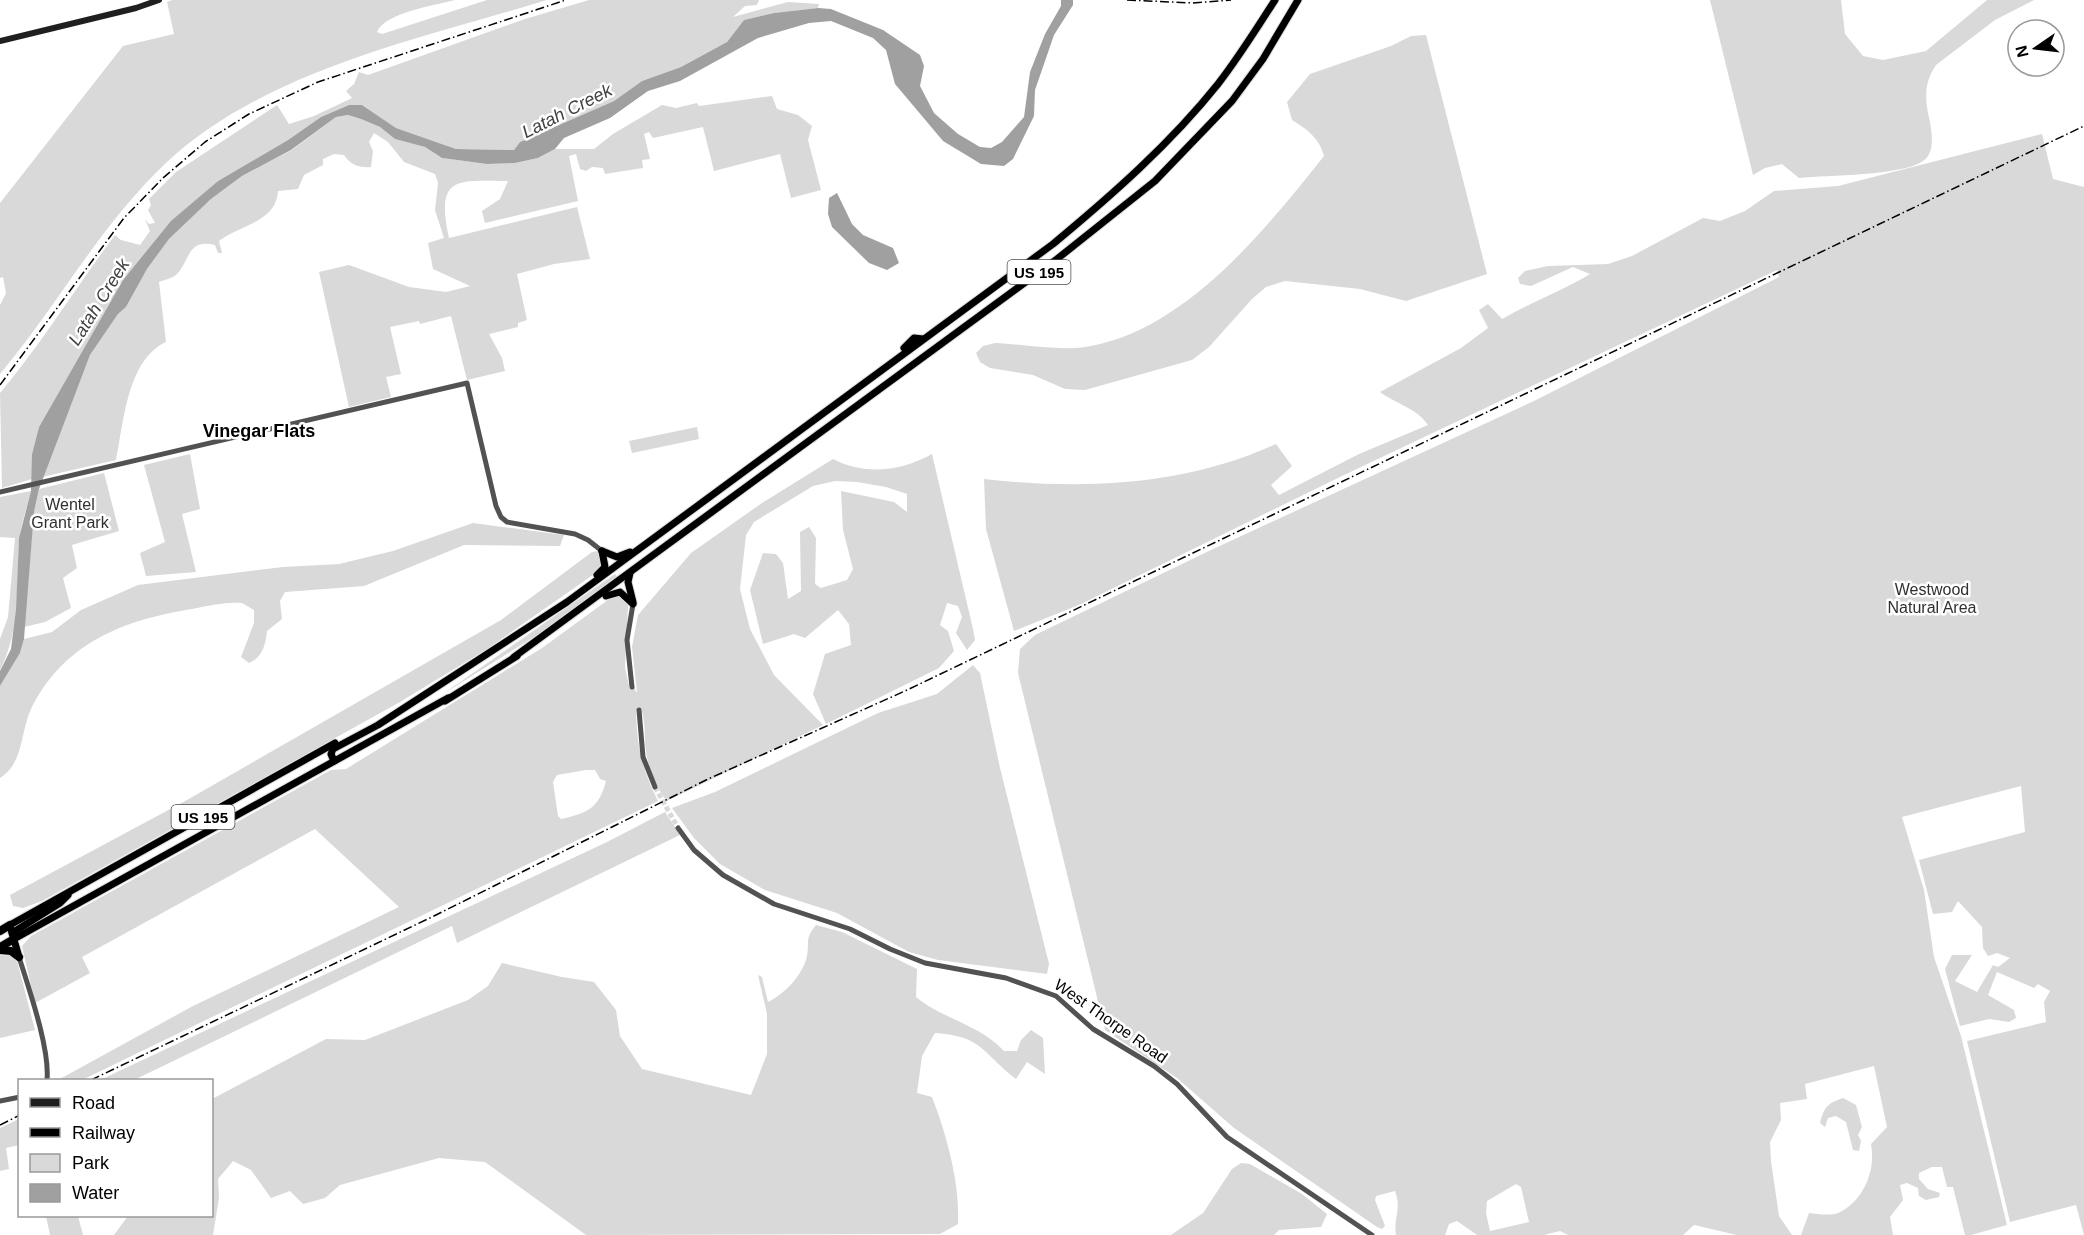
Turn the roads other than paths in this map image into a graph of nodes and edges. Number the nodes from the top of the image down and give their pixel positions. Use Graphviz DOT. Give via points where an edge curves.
graph roads {
  1 [pos="159,0"];
  2 [pos="1275,0"];
  3 [pos="1298,0"];
  4 [pos="0,40"];
  5 [pos="923,339"];
  6 [pos="868,395"];
  7 [pos="0,492"];
  8 [pos="645,545"];
  9 [pos="602,551"];
  10 [pos="630,573"];
  11 [pos="633,604"];
  12 [pos="518,635"];
  13 [pos="514,657"];
  14 [pos="632,687"];
  15 [pos="639,710"];
  16 [pos="396,711"];
  17 [pos="334,761"];
  18 [pos="655,787"];
  19 [pos="678,828"];
  20 [pos="76,903"];
  21 [pos="0,931"];
  22 [pos="12,932"];
  23 [pos="0,948"];
  24 [pos="19,957"];
  25 [pos="47,1079"];
  26 [pos="18,1096"];
  27 [pos="0,1101"];
  28 [pos="1372,1235"];
  1 -- 4 [label="main road"];
  2 -- 5 [label="highway, US 195" via="1218,84 1159,149 1053,244"];
  3 -- 6 [label="highway, US 195" via="1232,101 1155,181 1057,259"];
  5 -- 6 [label="highway" via="924,350"];
  5 -- 8 [label="highway, US 195" via="914,338 854,388"];
  6 -- 10 [label="highway, US 195"];
  7 -- 9 [label="street" via="467,383 499,515 511,523 575,534"];
  8 -- 9 [label="highway" via="617,557"];
  8 -- 12 [label="highway, US 195"];
  9 -- 12 [label="highway" via="605,562 601,572"];
  10 -- 11 [label="highway"];
  10 -- 13 [label="highway, US 195"];
  11 -- 13 [label="highway" via="624,594 611,593"];
  11 -- 14 [label="street" via="627,640"];
  12 -- 16 [label="highway, US 195"];
  13 -- 17 [label="highway, US 195"];
  15 -- 18 [label="street" via="643,757"];
  16 -- 17 [label="highway" via="333,749"];
  16 -- 22 [label="highway, US 195" via="71,891"];
  17 -- 20 [label="highway, US 195"];
  19 -- 28 [label="street, West Thorpe Road" via="694,850 723,875 774,904 850,929 925,963 1006,978 1056,996 1093,1029 1177,1084 1227,1137"];
  20 -- 22 [label="highway, US 195"];
  20 -- 24 [label="highway" via="67,914 19,941"];
  21 -- 22 [label="highway, US 195"];
  22 -- 23 [label="highway, US 195"];
  22 -- 24 [label="highway"];
  23 -- 24 [label="highway"];
  24 -- 25 [label="street" via="40,1032"];
  26 -- 27 [label="street"];
}
